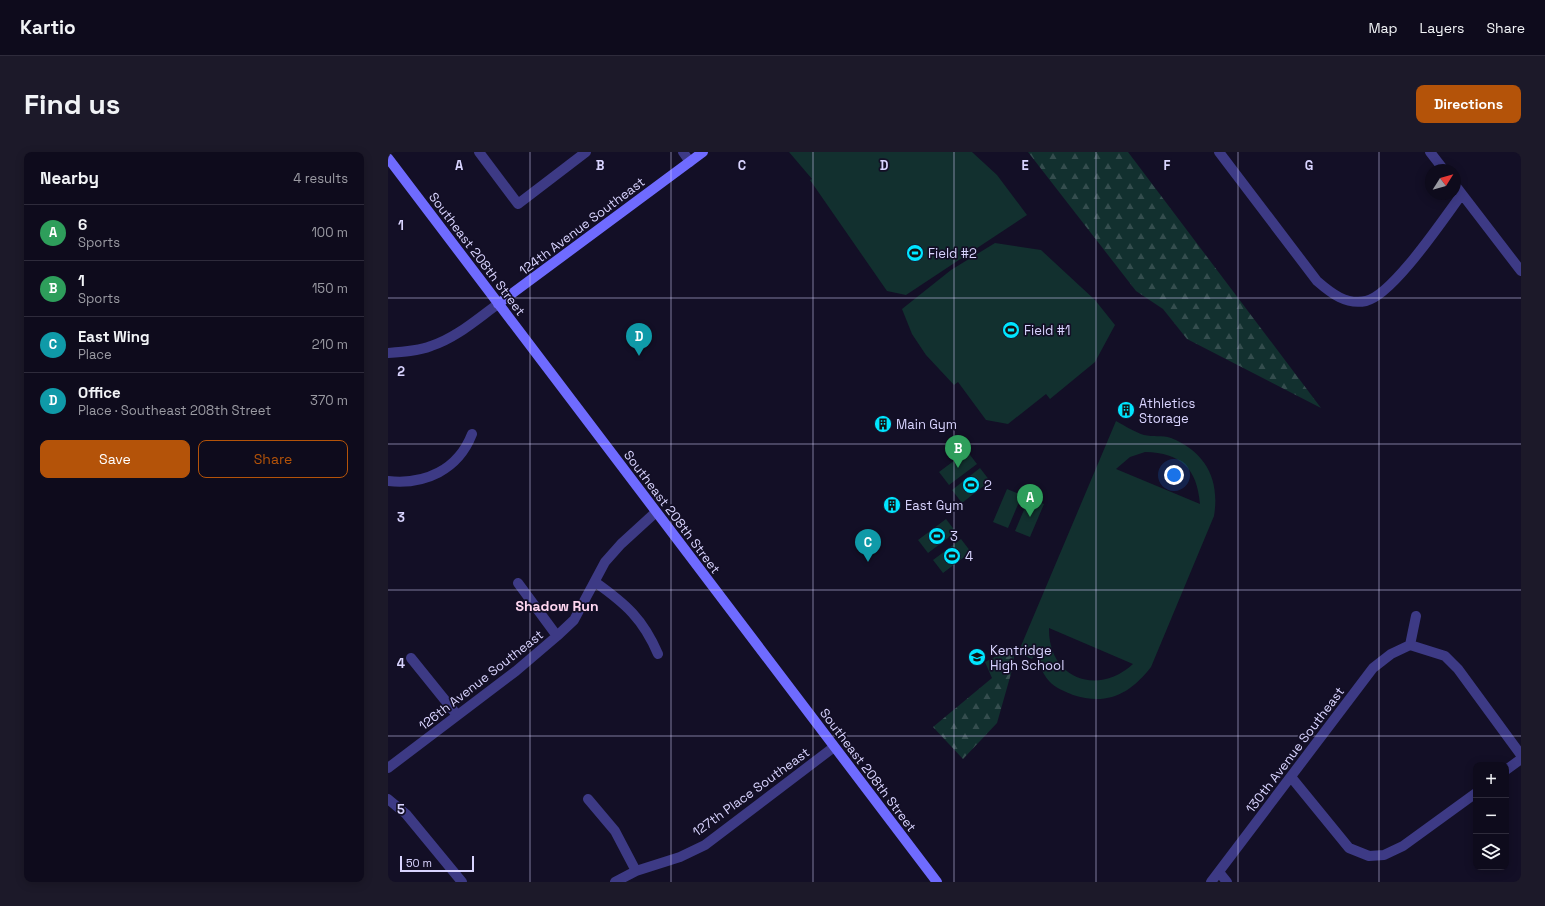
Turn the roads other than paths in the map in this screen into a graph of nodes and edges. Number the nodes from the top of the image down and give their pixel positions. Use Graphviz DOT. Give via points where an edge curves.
graph roads {
  1 [pos="479,152"];
  2 [pos="586,152"];
  3 [pos="683,152"];
  4 [pos="703,152"];
  5 [pos="1219,152"];
  6 [pos="1430,152"];
  7 [pos="388,158"];
  8 [pos="690,162"];
  9 [pos="1439,164"];
  10 [pos="1462,194"];
  11 [pos="1521,271"];
  12 [pos="498,304"];
  13 [pos="388,352"];
  14 [pos="472,434"];
  15 [pos="388,481"];
  16 [pos="656,512"];
  17 [pos="595,582"];
  18 [pos="518,583"];
  19 [pos="1416,616"];
  20 [pos="557,636"];
  21 [pos="1410,645"];
  22 [pos="658,654"];
  23 [pos="411,658"];
  24 [pos="457,716"];
  25 [pos="834,747"];
  26 [pos="1521,755"];
  27 [pos="1521,759"];
  28 [pos="388,768"];
  29 [pos="1509,768"];
  30 [pos="1291,777"];
  31 [pos="1473,795"];
  32 [pos="388,799"];
  33 [pos="588,799"];
  34 [pos="636,871"];
  35 [pos="1219,872"];
  36 [pos="462,882"];
  37 [pos="615,882"];
  38 [pos="937,882"];
  39 [pos="1211,882"];
  40 [pos="1227,882"];
  1 -- 2 [label="street" via="518,204"];
  3 -- 8 [label="street"];
  4 -- 8 [label="main road, 124th Avenue Southeast"];
  5 -- 10 [label="street" via="1317,281 1344,301 1367,301 1385,291"];
  6 -- 9 [label="street"];
  7 -- 12 [label="main road, Southeast 208th Street"];
  8 -- 12 [label="main road, 124th Avenue Southeast"];
  10 -- 11 [label="street"];
  12 -- 13 [label="street, 124th Avenue Southeast" via="464,328 431,346"];
  12 -- 16 [label="main road, Southeast 208th Street"];
  14 -- 15 [label="street" via="463,454 433,475 413,482"];
  16 -- 17 [label="street, 126th Avenue Southeast" via="620,544 605,562"];
  16 -- 25 [label="main road, Southeast 208th Street"];
  17 -- 20 [label="street, 126th Avenue Southeast" via="574,620"];
  17 -- 22 [label="street" via="637,617 649,634"];
  18 -- 20 [label="street"];
  19 -- 21 [label="street"];
  20 -- 24 [label="street, 126th Avenue Southeast"];
  21 -- 26 [label="street" via="1445,656 1458,669"];
  21 -- 30 [label="street, 130th Avenue Southeast" via="1391,654 1373,668"];
  23 -- 24 [label="street"];
  24 -- 28 [label="street, 126th Avenue Southeast"];
  25 -- 34 [label="street, 127th Place Southeast" via="705,845 680,857"];
  25 -- 38 [label="main road, Southeast 208th Street"];
  27 -- 29 [label="street"];
  30 -- 31 [label="street" via="1349,848 1369,856 1384,854 1403,846"];
  30 -- 35 [label="street, 130th Avenue Southeast"];
  32 -- 36 [label="street" via="406,814"];
  33 -- 34 [label="street" via="615,831"];
  34 -- 37 [label="street, 127th Place Southeast"];
  35 -- 39 [label="street, 130th Avenue Southeast"];
  35 -- 40 [label="street"];
}
